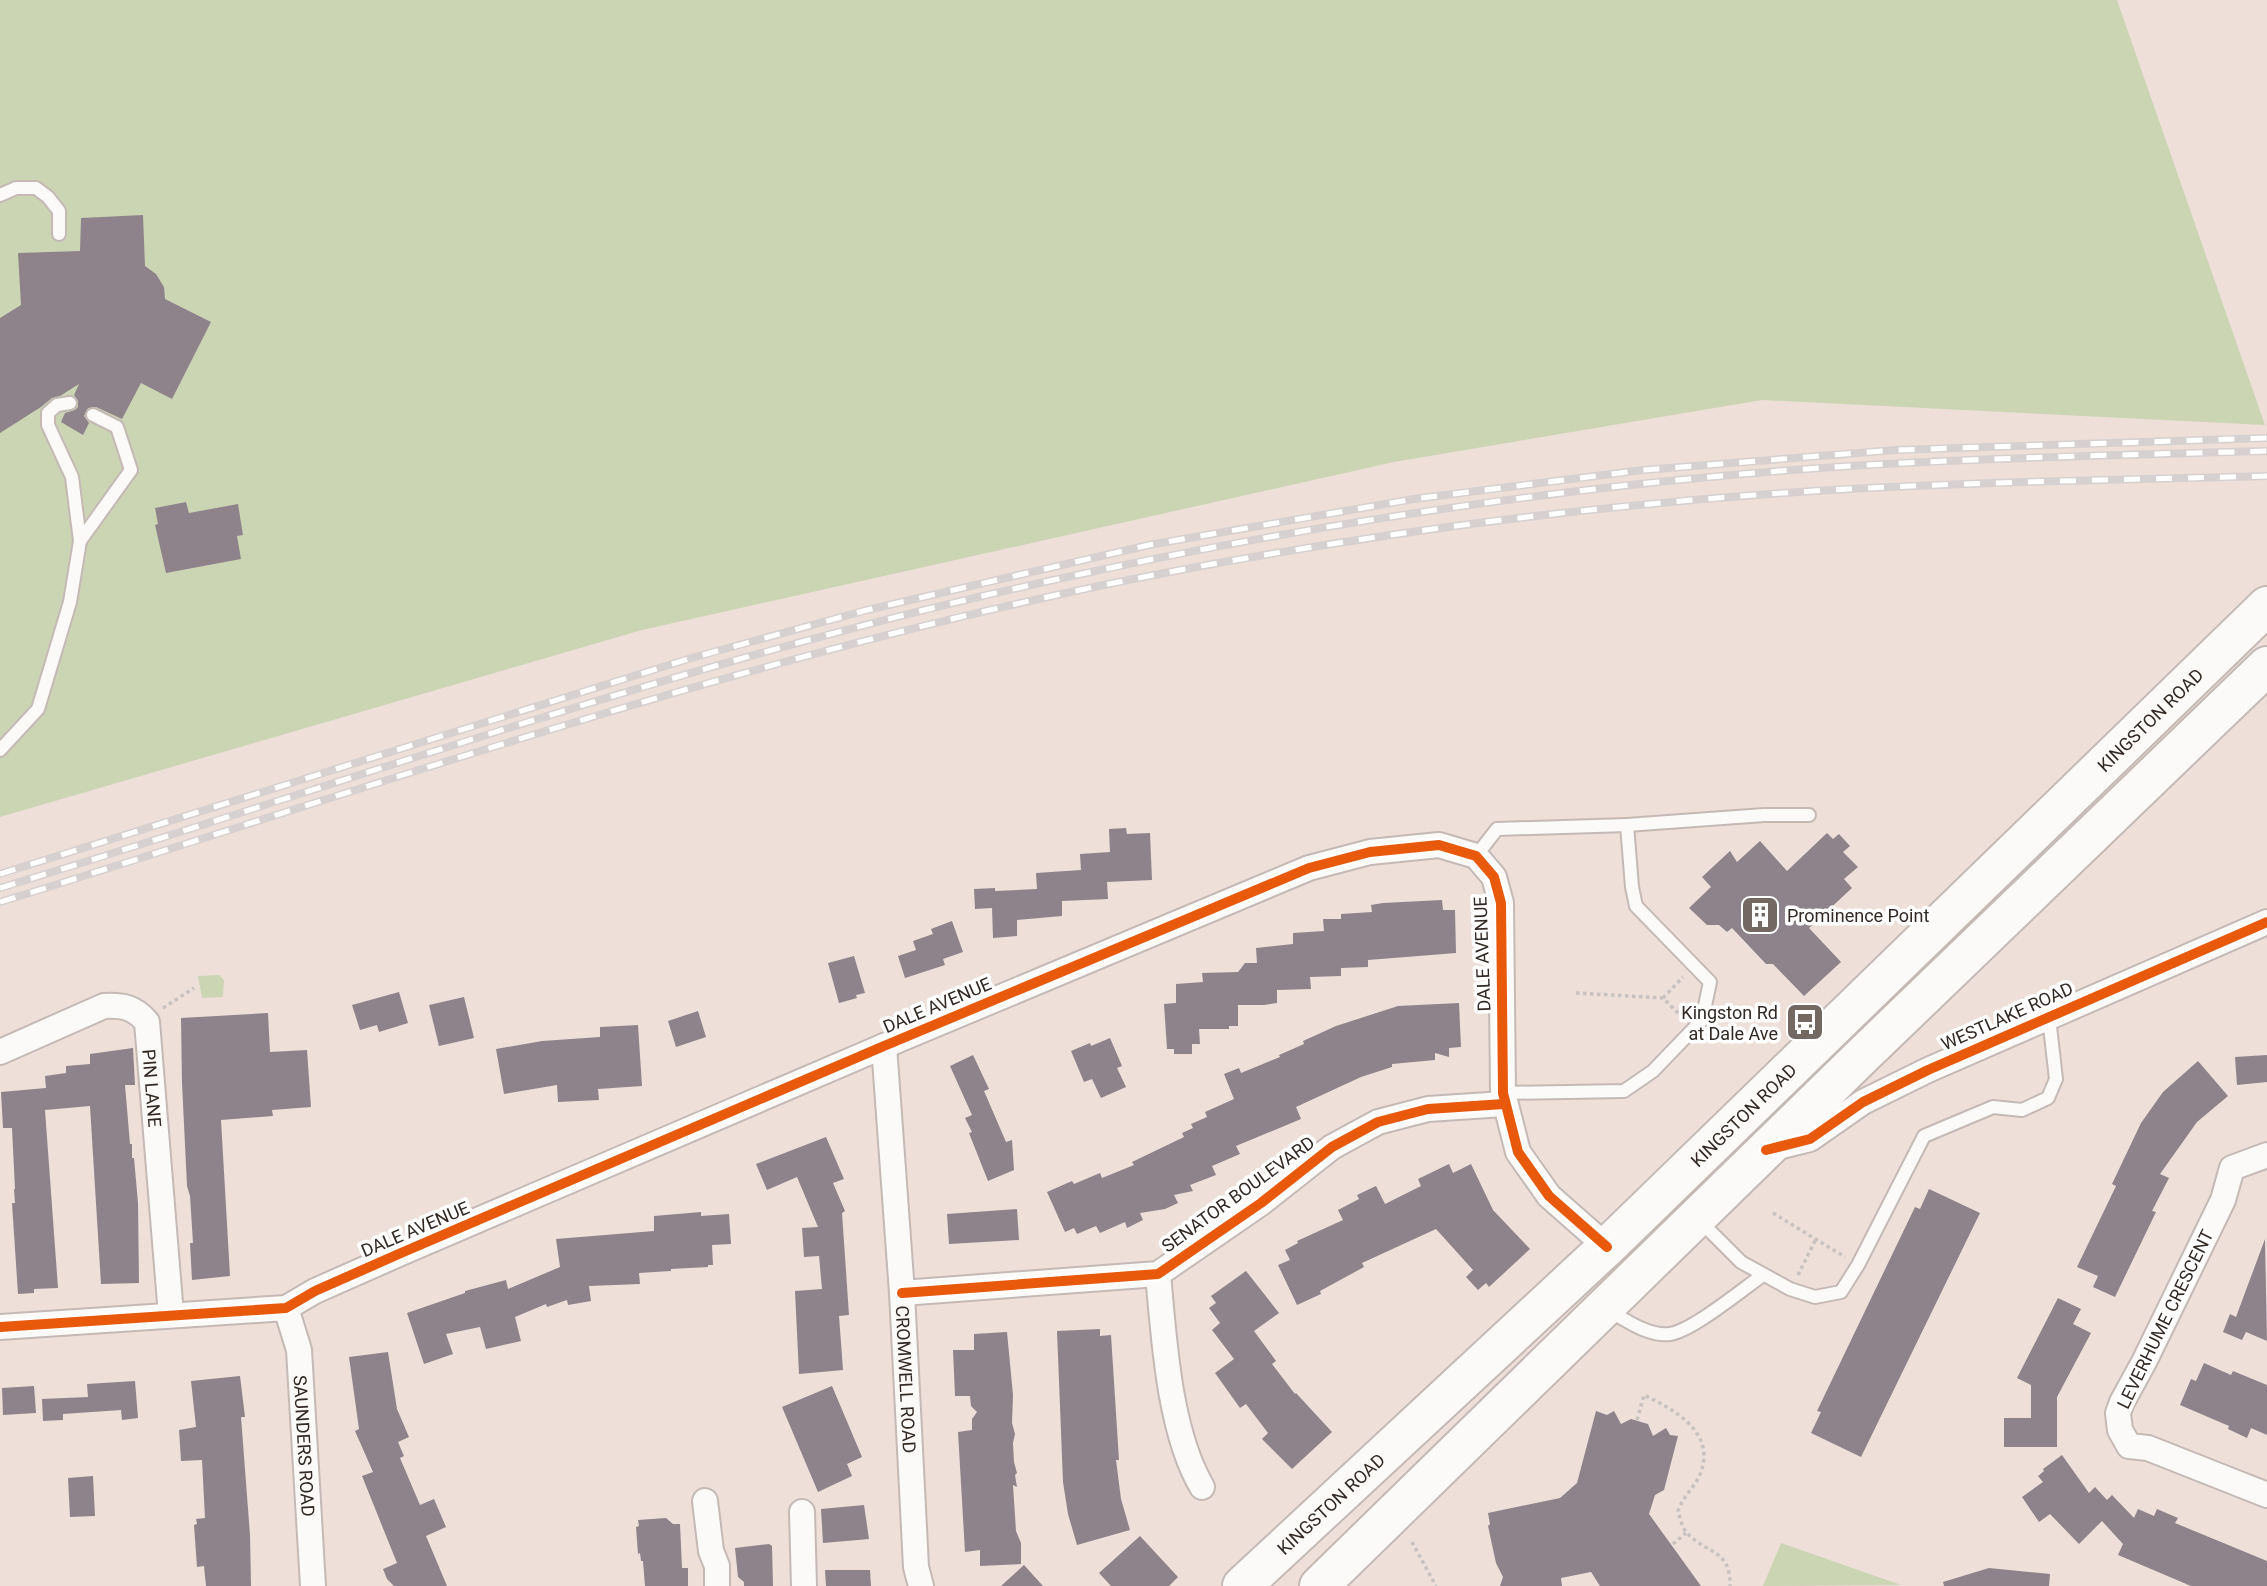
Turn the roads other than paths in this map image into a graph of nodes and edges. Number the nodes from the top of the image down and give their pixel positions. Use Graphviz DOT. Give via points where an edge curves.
graph roads {
  1 [pos="0,195"];
  2 [pos="58,233"];
  3 [pos="70,403"];
  4 [pos="93,415"];
  5 [pos="80,541"];
  6 [pos="2267,606"];
  7 [pos="2267,666"];
  8 [pos="0,750"];
  9 [pos="1809,815"];
  10 [pos="1627,825"];
  11 [pos="1476,856"];
  12 [pos="2267,922"];
  13 [pos="2049,1018"];
  14 [pos="884,1046"];
  15 [pos="0,1052"];
  16 [pos="1503,1098"];
  17 [pos="1766,1150"];
  18 [pos="2267,1155"];
  19 [pos="1696,1218"];
  20 [pos="1607,1247"];
  21 [pos="1158,1274"];
  22 [pos="1763,1275"];
  23 [pos="902,1293"];
  24 [pos="286,1308"];
  25 [pos="1604,1308"];
  26 [pos="171,1315"];
  27 [pos="0,1327"];
  28 [pos="1202,1487"];
  29 [pos="2267,1495"];
  30 [pos="705,1501"];
  31 [pos="802,1512"];
  32 [pos="313,1586"];
  33 [pos="717,1586"];
  34 [pos="804,1586"];
  35 [pos="921,1586"];
  36 [pos="1242,1586"];
  37 [pos="1319,1586"];
  1 -- 2 [label="lane" via="16,188 36,188 59,211"];
  3 -- 5 [label="lane" via="57,405 48,413 48,425 72,477"];
  4 -- 5 [label="lane" via="117,427 131,470"];
  5 -- 8 [label="lane" via="70,602 38,709"];
  6 -- 20 [label="main road, KINGSTON ROAD"];
  7 -- 17 [label="main road"];
  9 -- 10 [label="lane"];
  10 -- 11 [label="lane" via="1497,829"];
  10 -- 16 [label="lane" via="1636,906 1710,982 1702,1020 1653,1071 1624,1091"];
  11 -- 14 [label="street, DALE AVENUE" via="1439,845 1370,852 1309,868"];
  11 -- 16 [label="street, DALE AVENUE" via="1494,877 1500,903"];
  12 -- 13 [label="street, WESTLAKE ROAD"];
  13 -- 17 [label="street, WESTLAKE ROAD" via="1863,1102 1810,1139"];
  13 -- 22 [label="lane" via="2056,1079 2048,1098 2022,1110 1993,1107 1924,1136 1841,1292 1815,1297"];
  14 -- 23 [label="street, CROMWELL ROAD"];
  14 -- 24 [label="street, DALE AVENUE" via="315,1291"];
  15 -- 26 [label="street, PIN LANE" via="104,1006 136,1010 147,1022"];
  16 -- 20 [label="street, DALE AVENUE" via="1518,1152 1549,1196"];
  16 -- 21 [label="street, SENATOR BOULEVARD" via="1427,1109 1378,1122 1332,1147"];
  17 -- 19 [label="main road"];
  18 -- 29 [label="street, LEVERHUME CRESCENT" via="2231,1168 2222,1200 2118,1413 2129,1446 2148,1448"];
  19 -- 22 [label="lane" via="1741,1262"];
  19 -- 25 [label="main road"];
  20 -- 36 [label="main road, KINGSTON ROAD"];
  21 -- 23 [label="street, SENATOR BOULEVARD"];
  21 -- 28 [label="street" via="1176,1419 1190,1466"];
  22 -- 25 [label="lane" via="1668,1335 1649,1331"];
  23 -- 35 [label="street, CROMWELL ROAD" via="916,1567"];
  24 -- 26 [label="street, DALE AVENUE"];
  24 -- 32 [label="street, SAUNDERS ROAD" via="299,1350"];
  25 -- 37 [label="main road"];
  26 -- 27 [label="street, DALE AVENUE"];
  30 -- 33 [label="street"];
  31 -- 34 [label="street"];
}
